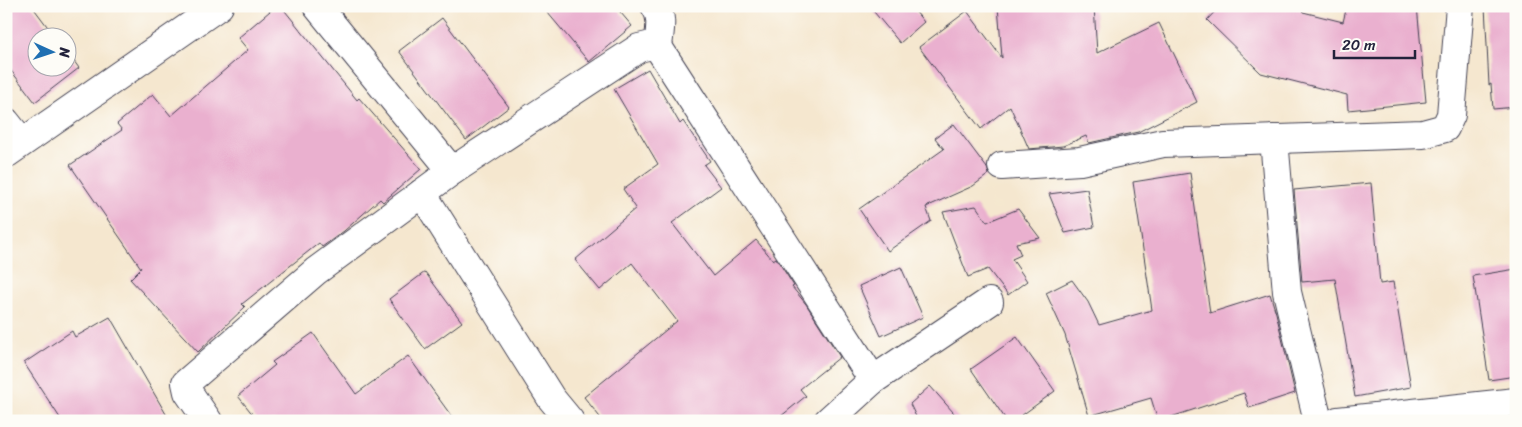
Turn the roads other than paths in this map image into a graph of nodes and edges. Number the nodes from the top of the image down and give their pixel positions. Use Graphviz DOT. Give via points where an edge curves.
graph roads {
  1 [pos="219,6"];
  2 [pos="317,6"];
  3 [pos="655,6"];
  4 [pos="1460,6"];
  5 [pos="658,47"];
  6 [pos="11,139"];
  7 [pos="1274,139"];
  8 [pos="1002,166"];
  9 [pos="452,171"];
  10 [pos="422,193"];
  11 [pos="989,302"];
  12 [pos="873,380"];
  13 [pos="1516,402"];
  14 [pos="208,421"];
  15 [pos="570,421"];
  16 [pos="828,421"];
  17 [pos="1318,421"];
  18 [pos="1338,421"];
  1 -- 6 [label="street"];
  2 -- 9 [label="street"];
  3 -- 5 [label="street" via="660,12 661,22"];
  4 -- 7 [label="street" via="1451,115 1445,128 1423,134"];
  5 -- 9 [label="street" via="640,48"];
  5 -- 12 [label="street"];
  7 -- 8 [label="street" via="1163,143 1080,161"];
  7 -- 17 [label="street" via="1288,292"];
  9 -- 10 [label="street"];
  10 -- 14 [label="street" via="316,271 191,377 186,383 188,392"];
  10 -- 15 [label="street" via="550,398"];
  11 -- 12 [label="street"];
  12 -- 16 [label="street"];
  13 -- 18 [label="street"];
}
